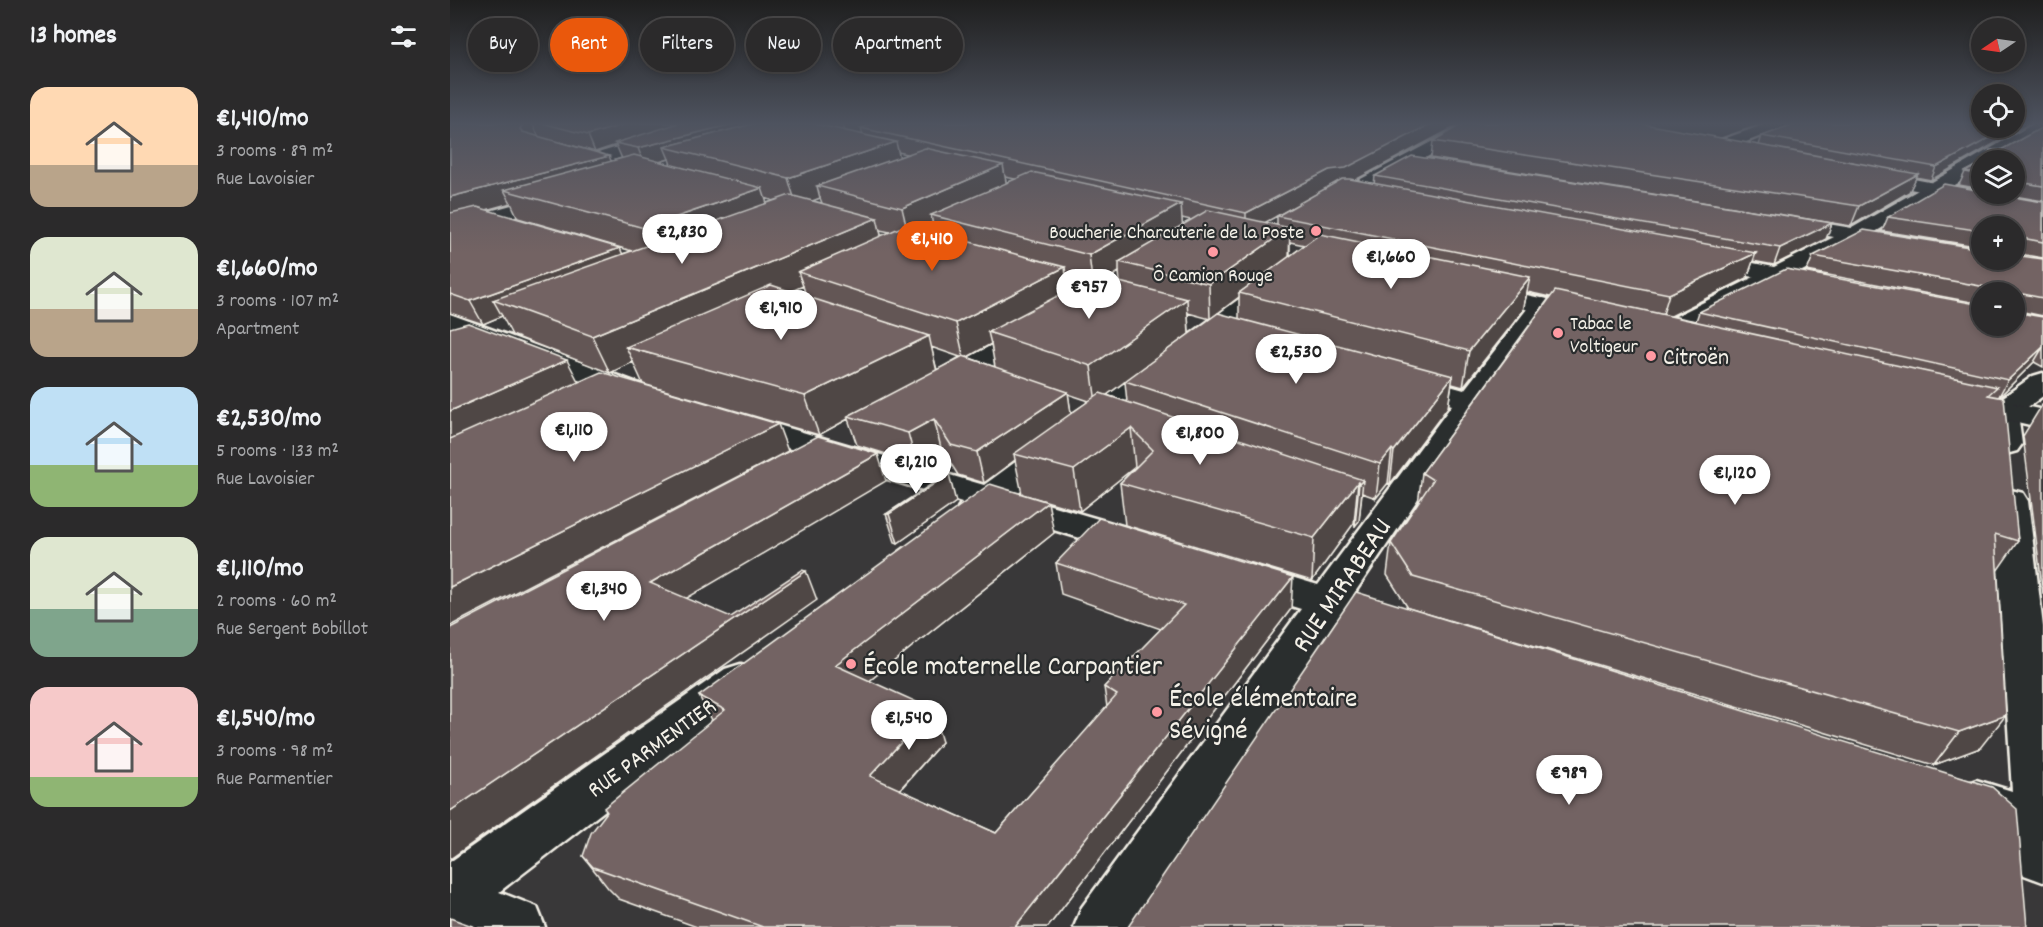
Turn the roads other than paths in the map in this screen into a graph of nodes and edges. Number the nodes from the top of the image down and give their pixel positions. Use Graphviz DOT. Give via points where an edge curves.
graph roads {
  1 [pos="624,166"];
  2 [pos="1401,166"];
  3 [pos="1439,166"];
  4 [pos="1444,167"];
  5 [pos="1971,167"];
  6 [pos="630,168"];
  7 [pos="1857,174"];
  8 [pos="1934,188"];
  9 [pos="1349,193"];
  10 [pos="575,194"];
  11 [pos="1384,199"];
  12 [pos="450,205"];
  13 [pos="2042,208"];
  14 [pos="1309,210"];
  15 [pos="487,217"];
  16 [pos="1761,219"];
  17 [pos="521,227"];
  18 [pos="450,228"];
  19 [pos="1855,235"];
  20 [pos="1971,254"];
  21 [pos="1684,257"];
  22 [pos="1290,272"];
  23 [pos="1777,275"];
  24 [pos="1452,285"];
  25 [pos="1844,288"];
  26 [pos="1543,305"];
  27 [pos="1057,320"];
  28 [pos="1184,321"];
  29 [pos="1614,321"];
  30 [pos="475,331"];
  31 [pos="1227,333"];
  32 [pos="1700,340"];
  33 [pos="933,360"];
  34 [pos="965,372"];
  35 [pos="1388,378"];
  36 [pos="2043,382"];
  37 [pos="999,383"];
  38 [pos="1945,397"];
  39 [pos="913,399"];
  40 [pos="1469,400"];
  41 [pos="666,401"];
  42 [pos="1066,406"];
  43 [pos="2003,411"];
  44 [pos="710,414"];
  45 [pos="1099,418"];
  46 [pos="2043,419"];
  47 [pos="862,426"];
  48 [pos="1132,430"];
  49 [pos="805,456"];
  50 [pos="989,498"];
  51 [pos="942,532"];
  52 [pos="1170,554"];
  53 [pos="1215,568"];
  54 [pos="1329,603"];
  55 [pos="1419,631"];
  56 [pos="772,658"];
  57 [pos="1942,793"];
  58 [pos="2042,834"];
  59 [pos="450,895"];
  60 [pos="450,901"];
  61 [pos="517,927"];
  62 [pos="1102,927"];
  1 -- 6 [label="street"];
  2 -- 9 [label="street"];
  3 -- 4 [label="street"];
  5 -- 8 [label="street"];
  7 -- 8 [label="street"];
  8 -- 13 [label="street"];
  8 -- 19 [label="street"];
  9 -- 11 [label="street"];
  9 -- 14 [label="street" via="1336,195"];
  10 -- 15 [label="street"];
  12 -- 15 [label="street"];
  15 -- 17 [label="street"];
  15 -- 18 [label="street"];
  16 -- 19 [label="street"];
  19 -- 20 [label="street"];
  19 -- 23 [label="street"];
  21 -- 23 [label="street"];
  22 -- 31 [label="street"];
  23 -- 25 [label="street"];
  23 -- 32 [label="street" via="1655,330"];
  24 -- 26 [label="street"];
  26 -- 29 [label="street"];
  26 -- 40 [label="street, RUE MIRABEAU"];
  27 -- 34 [label="street"];
  28 -- 31 [label="street"];
  30 -- 41 [label="street" via="611,385"];
  31 -- 45 [label="street"];
  33 -- 34 [label="street"];
  34 -- 37 [label="street"];
  34 -- 39 [label="street"];
  35 -- 40 [label="street"];
  36 -- 43 [label="street"];
  38 -- 43 [label="street"];
  40 -- 54 [label="street, RUE MIRABEAU" via="1375,513"];
  42 -- 45 [label="street"];
  43 -- 46 [label="street"];
  43 -- 58 [label="street"];
  44 -- 49 [label="street"];
  45 -- 48 [label="street"];
  45 -- 50 [label="street"];
  47 -- 49 [label="street"];
  49 -- 50 [label="street"];
  50 -- 51 [label="street"];
  50 -- 52 [label="street"];
  53 -- 54 [label="street"];
  54 -- 55 [label="street"];
  54 -- 62 [label="street, RUE MIRABEAU"];
  56 -- 59 [label="street, RUE PARMENTIER"];
  57 -- 58 [label="street"];
  60 -- 61 [label="street"];
}
